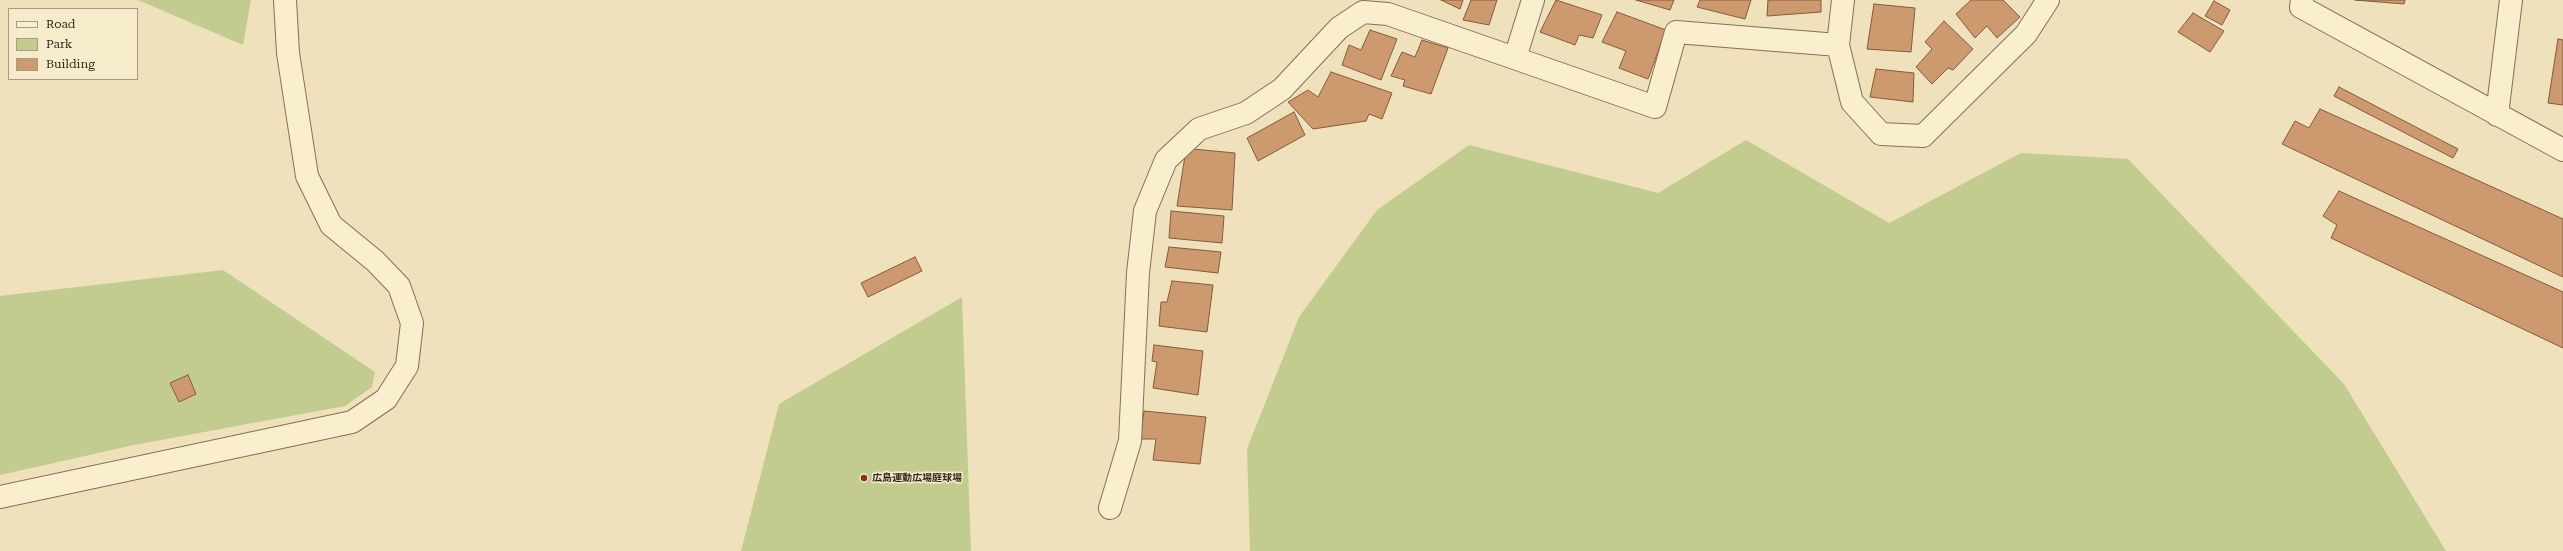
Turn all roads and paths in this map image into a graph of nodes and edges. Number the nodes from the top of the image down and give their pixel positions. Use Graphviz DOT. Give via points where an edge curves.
graph roads {
  1 [pos="285,0"];
  2 [pos="1533,0"];
  3 [pos="1843,0"];
  4 [pos="2048,0"];
  5 [pos="2302,0"];
  6 [pos="2511,0"];
  7 [pos="1362,6"];
  8 [pos="1838,45"];
  9 [pos="1515,58"];
  10 [pos="2497,115"];
  11 [pos="2563,150"];
  12 [pos="0,497"];
  13 [pos="1110,508"];
  1 -- 12 [label="street" via="288,53 307,176 331,225 375,261 399,286 412,323 406,366 386,399 352,422"];
  2 -- 9 [label="street"];
  3 -- 8 [label="street"];
  4 -- 8 [label="street" via="2026,34 1923,136 1882,134 1857,108 1852,102"];
  5 -- 10 [label="street" via="2301,7"];
  6 -- 10 [label="street"];
  7 -- 9 [label="street"];
  7 -- 13 [label="street" via="1282,89 1246,114 1199,129 1166,160 1145,210 1138,273 1130,441"];
  8 -- 9 [label="street" via="1676,32 1655,107"];
  10 -- 11 [label="street"];
}
